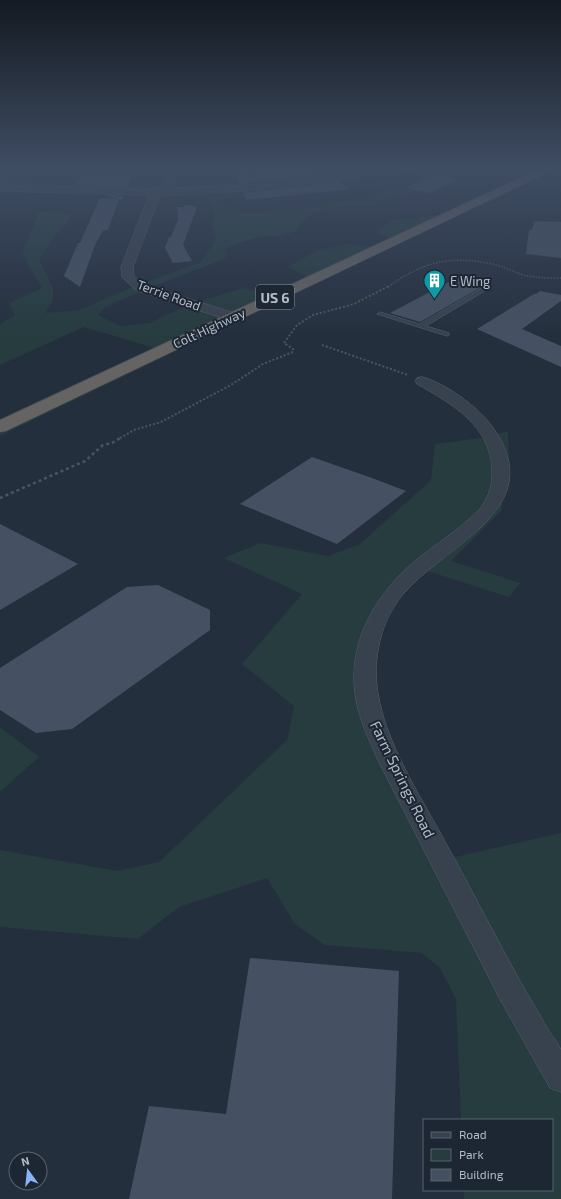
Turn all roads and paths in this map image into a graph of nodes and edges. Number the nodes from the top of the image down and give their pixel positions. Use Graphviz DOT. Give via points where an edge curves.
graph roads {
  1 [pos="144,224"];
  2 [pos="431,224"];
  3 [pos="561,278"];
  4 [pos="483,290"];
  5 [pos="380,314"];
  6 [pos="232,317"];
  7 [pos="420,326"];
  8 [pos="447,334"];
  9 [pos="322,345"];
  10 [pos="422,381"];
  11 [pos="0,427"];
  12 [pos="0,498"];
  13 [pos="561,1078"];
  1 -- 6 [label="street, Terrie Road" via="128,267 128,277 132,282"];
  2 -- 6 [label="highway, Colt Highway / US 6"];
  3 -- 12 [label="path" via="524,275 494,264 476,261 458,260 423,266 405,274 366,299 313,315 297,325 284,343 293,349 293,352 263,364 231,385 161,422 134,430 116,441 103,445 85,461"];
  4 -- 7 [label="lane"];
  5 -- 7 [label="lane"];
  6 -- 11 [label="highway, Colt Highway / US 6"];
  7 -- 8 [label="lane"];
  9 -- 10 [label="path"];
  10 -- 13 [label="street, Farm Springs Road" via="466,407 486,428 498,450 502,473 497,493 489,508 476,522 403,581 382,609 369,642 366,682 369,704 386,751 518,1006"];
}
